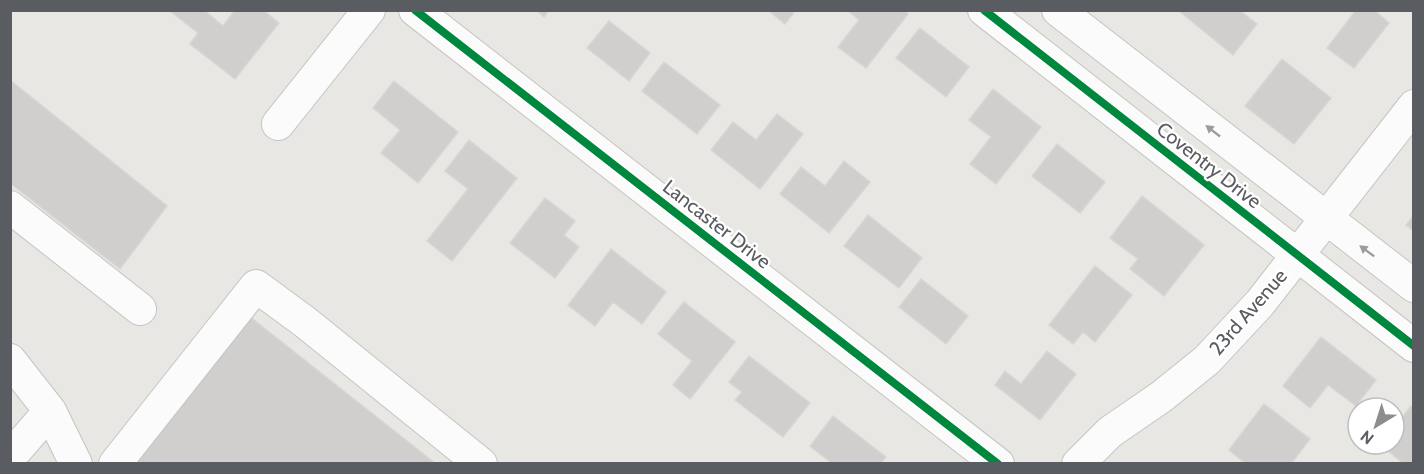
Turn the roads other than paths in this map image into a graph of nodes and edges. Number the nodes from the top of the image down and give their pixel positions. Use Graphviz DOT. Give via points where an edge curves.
graph roads {
  1 [pos="369,10"];
  2 [pos="415,10"];
  3 [pos="984,10"];
  4 [pos="1058,10"];
  5 [pos="1413,106"];
  6 [pos="278,124"];
  7 [pos="10,207"];
  8 [pos="1325,219"];
  9 [pos="1297,255"];
  10 [pos="1413,286"];
  11 [pos="140,309"];
  12 [pos="1413,346"];
  13 [pos="10,360"];
  14 [pos="50,411"];
  15 [pos="10,457"];
  16 [pos="76,464"];
  17 [pos="116,464"];
  18 [pos="481,464"];
  19 [pos="998,464"];
  20 [pos="1078,464"];
  1 -- 6 [label="street"];
  2 -- 19 [label="street, Lancaster Drive"];
  3 -- 9 [label="street, Coventry Drive"];
  8 -- 4 [label="street, Coventry Drive, one-way"];
  5 -- 8 [label="street, 23rd Avenue"];
  7 -- 11 [label="street"];
  8 -- 9 [label="street, 23rd Avenue"];
  10 -- 8 [label="street, Coventry Drive, one-way"];
  9 -- 12 [label="street, Coventry Drive"];
  9 -- 20 [label="street, 23rd Avenue" via="1260,303 1207,360 1110,432"];
  13 -- 14 [label="street"];
  14 -- 15 [label="street"];
  14 -- 16 [label="street"];
  17 -- 18 [label="street" via="256,286"];
}
